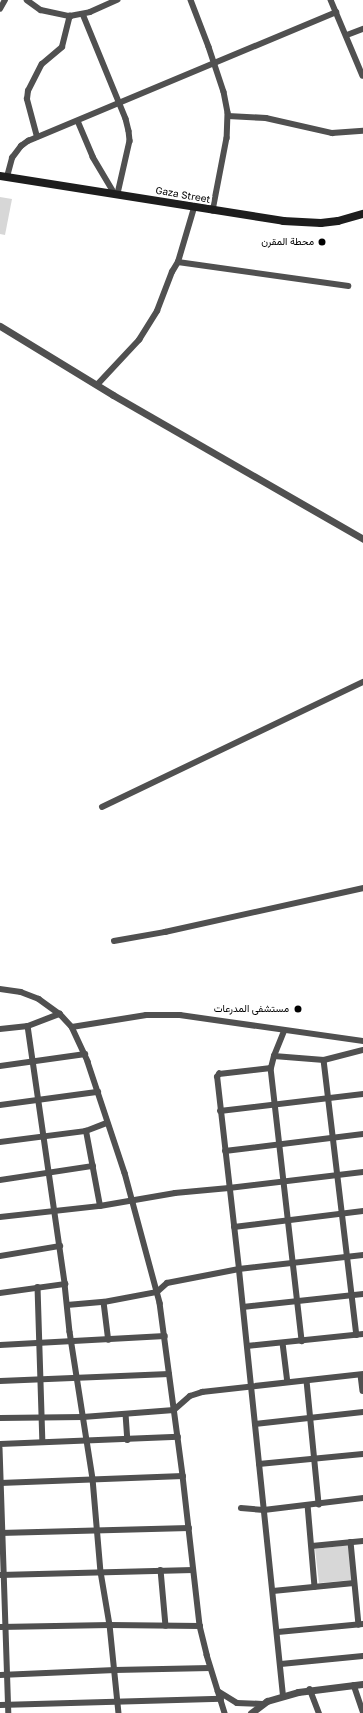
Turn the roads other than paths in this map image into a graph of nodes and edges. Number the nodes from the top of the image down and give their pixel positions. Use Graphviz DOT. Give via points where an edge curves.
graph roads {
  1 [pos="5,0"];
  2 [pos="27,0"];
  3 [pos="117,0"];
  4 [pos="191,0"];
  5 [pos="331,0"];
  6 [pos="0,9"];
  7 [pos="336,12"];
  8 [pos="83,14"];
  9 [pos="70,16"];
  10 [pos="363,29"];
  11 [pos="347,35"];
  12 [pos="214,63"];
  13 [pos="363,76"];
  14 [pos="120,104"];
  15 [pos="228,116"];
  16 [pos="78,121"];
  17 [pos="363,131"];
  18 [pos="37,137"];
  19 [pos="4,177"];
  20 [pos="117,194"];
  21 [pos="194,208"];
  22 [pos="213,211"];
  23 [pos="363,214"];
  24 [pos="178,262"];
  25 [pos="348,286"];
  26 [pos="0,326"];
  27 [pos="97,385"];
  28 [pos="363,539"];
  29 [pos="363,682"];
  30 [pos="102,807"];
  31 [pos="363,888"];
  32 [pos="114,941"];
  33 [pos="0,989"];
  34 [pos="60,1014"];
  35 [pos="28,1026"];
  36 [pos="72,1027"];
  37 [pos="0,1029"];
  38 [pos="284,1031"];
  39 [pos="363,1041"];
  40 [pos="363,1050"];
  41 [pos="85,1054"];
  42 [pos="274,1056"];
  43 [pos="324,1060"];
  44 [pos="32,1062"];
  45 [pos="0,1066"];
  46 [pos="271,1068"];
  47 [pos="98,1092"];
  48 [pos="363,1094"];
  49 [pos="329,1098"];
  50 [pos="38,1100"];
  51 [pos="274,1104"];
  52 [pos="0,1105"];
  53 [pos="220,1111"];
  54 [pos="108,1123"];
  55 [pos="86,1131"];
  56 [pos="363,1134"];
  57 [pos="333,1137"];
  58 [pos="44,1138"];
  59 [pos="0,1142"];
  60 [pos="279,1144"];
  61 [pos="225,1151"];
  62 [pos="93,1166"];
  63 [pos="363,1172"];
  64 [pos="48,1174"];
  65 [pos="338,1175"];
  66 [pos="0,1180"];
  67 [pos="283,1181"];
  68 [pos="229,1188"];
  69 [pos="133,1200"];
  70 [pos="100,1206"];
  71 [pos="54,1211"];
  72 [pos="363,1211"];
  73 [pos="342,1214"];
  74 [pos="0,1217"];
  75 [pos="288,1220"];
  76 [pos="234,1227"];
  77 [pos="60,1246"];
  78 [pos="363,1255"];
  79 [pos="0,1256"];
  80 [pos="348,1258"];
  81 [pos="293,1264"];
  82 [pos="239,1269"];
  83 [pos="65,1284"];
  84 [pos="38,1287"];
  85 [pos="0,1292"];
  86 [pos="157,1292"];
  87 [pos="363,1294"];
  88 [pos="352,1295"];
  89 [pos="298,1301"];
  90 [pos="104,1302"];
  91 [pos="67,1305"];
  92 [pos="243,1307"];
  93 [pos="360,1334"];
  94 [pos="165,1336"];
  95 [pos="109,1340"];
  96 [pos="302,1341"];
  97 [pos="73,1342"];
  98 [pos="39,1343"];
  99 [pos="283,1343"];
  100 [pos="0,1345"];
  101 [pos="247,1346"];
  102 [pos="169,1374"];
  103 [pos="362,1374"];
  104 [pos="77,1379"];
  105 [pos="41,1380"];
  106 [pos="0,1381"];
  107 [pos="307,1381"];
  108 [pos="288,1382"];
  109 [pos="250,1386"];
  110 [pos="363,1391"];
  111 [pos="174,1410"];
  112 [pos="363,1412"];
  113 [pos="126,1414"];
  114 [pos="42,1416"];
  115 [pos="83,1417"];
  116 [pos="0,1418"];
  117 [pos="311,1419"];
  118 [pos="255,1424"];
  119 [pos="178,1437"];
  120 [pos="128,1440"];
  121 [pos="43,1442"];
  122 [pos="87,1442"];
  123 [pos="0,1444"];
  124 [pos="0,1448"];
  125 [pos="363,1454"];
  126 [pos="315,1459"];
  127 [pos="259,1464"];
  128 [pos="183,1476"];
  129 [pos="93,1479"];
  130 [pos="0,1483"];
  131 [pos="363,1498"];
  132 [pos="319,1504"];
  133 [pos="308,1505"];
  134 [pos="241,1508"];
  135 [pos="264,1510"];
  136 [pos="190,1528"];
  137 [pos="98,1531"];
  138 [pos="1,1533"];
  139 [pos="363,1541"];
  140 [pos="351,1542"];
  141 [pos="312,1546"];
  142 [pos="161,1570"];
  143 [pos="193,1570"];
  144 [pos="101,1572"];
  145 [pos="2,1575"];
  146 [pos="354,1583"];
  147 [pos="315,1587"];
  148 [pos="273,1591"];
  149 [pos="363,1596"];
  150 [pos="356,1597"];
  151 [pos="361,1624"];
  152 [pos="110,1625"];
  153 [pos="166,1626"];
  154 [pos="200,1626"];
  155 [pos="3,1627"];
  156 [pos="278,1632"];
  157 [pos="363,1656"];
  158 [pos="280,1664"];
  159 [pos="210,1668"];
  160 [pos="115,1670"];
  161 [pos="7,1673"];
  162 [pos="0,1675"];
  163 [pos="363,1684"];
  164 [pos="354,1685"];
  165 [pos="310,1689"];
  166 [pos="218,1691"];
  167 [pos="283,1696"];
  168 [pos="221,1699"];
  169 [pos="118,1702"];
  170 [pos="8,1704"];
  171 [pos="262,1704"];
  172 [pos="0,1705"];
  173 [pos="363,1711"];
  174 [pos="9,1713"];
  175 [pos="119,1713"];
  176 [pos="225,1713"];
  177 [pos="251,1713"];
  178 [pos="319,1713"];
  1 -- 6 [label="street"];
  2 -- 9 [label="street" via="41,10"];
  3 -- 8 [label="street"];
  4 -- 12 [label="street"];
  5 -- 7 [label="street"];
  7 -- 11 [label="street"];
  7 -- 12 [label="street"];
  8 -- 9 [label="street"];
  8 -- 14 [label="street"];
  9 -- 18 [label="street" via="62,47 42,64 28,91 27,99"];
  10 -- 11 [label="street"];
  11 -- 13 [label="street"];
  12 -- 14 [label="street"];
  12 -- 15 [label="street" via="224,92"];
  14 -- 16 [label="street"];
  14 -- 20 [label="street" via="128,125 130,140"];
  15 -- 17 [label="street" via="266,118 332,133"];
  15 -- 22 [label="street" via="227,138"];
  16 -- 18 [label="street"];
  16 -- 20 [label="street" via="93,157"];
  18 -- 19 [label="street" via="16,152"];
  19 -- 20 [label="main road, Gaza Street"];
  20 -- 21 [label="main road, Gaza Street"];
  21 -- 22 [label="main road, Gaza Street"];
  21 -- 24 [label="street"];
  22 -- 23 [label="main road, Gaza Street" via="303,222 338,221"];
  24 -- 25 [label="street"];
  24 -- 27 [label="street" via="157,311 139,340"];
  26 -- 27 [label="street"];
  27 -- 28 [label="street"];
  29 -- 30 [label="street"];
  31 -- 32 [label="street"];
  33 -- 34 [label="street" via="32,996"];
  34 -- 35 [label="street"];
  34 -- 36 [label="street"];
  35 -- 37 [label="street"];
  35 -- 44 [label="street"];
  36 -- 38 [label="street" via="146,1015 180,1015"];
  36 -- 41 [label="street"];
  38 -- 39 [label="street"];
  38 -- 42 [label="street"];
  40 -- 43 [label="street"];
  41 -- 44 [label="street"];
  41 -- 47 [label="street"];
  42 -- 43 [label="street"];
  42 -- 46 [label="street"];
  43 -- 49 [label="street"];
  44 -- 45 [label="street"];
  44 -- 50 [label="street"];
  46 -- 51 [label="street"];
  46 -- 53 [label="street" via="217,1075"];
  47 -- 50 [label="street"];
  47 -- 54 [label="street"];
  48 -- 49 [label="street"];
  49 -- 51 [label="street"];
  49 -- 57 [label="street"];
  50 -- 52 [label="street"];
  50 -- 58 [label="street"];
  51 -- 53 [label="street"];
  51 -- 60 [label="street"];
  53 -- 61 [label="street"];
  54 -- 55 [label="street"];
  54 -- 69 [label="street"];
  55 -- 58 [label="street"];
  55 -- 62 [label="street"];
  56 -- 57 [label="street"];
  57 -- 60 [label="street"];
  57 -- 65 [label="street"];
  58 -- 59 [label="street"];
  58 -- 64 [label="street"];
  60 -- 61 [label="street"];
  60 -- 67 [label="street"];
  61 -- 68 [label="street"];
  62 -- 64 [label="street"];
  62 -- 70 [label="street"];
  63 -- 65 [label="street"];
  64 -- 66 [label="street"];
  64 -- 71 [label="street"];
  65 -- 67 [label="street"];
  65 -- 73 [label="street"];
  67 -- 68 [label="street"];
  67 -- 75 [label="street"];
  68 -- 69 [label="street"];
  68 -- 76 [label="street"];
  69 -- 70 [label="street"];
  69 -- 86 [label="street"];
  70 -- 71 [label="street"];
  71 -- 74 [label="street"];
  71 -- 77 [label="street"];
  72 -- 73 [label="street"];
  73 -- 75 [label="street"];
  73 -- 80 [label="street"];
  75 -- 76 [label="street"];
  75 -- 81 [label="street"];
  76 -- 82 [label="street"];
  77 -- 79 [label="street"];
  77 -- 83 [label="street"];
  78 -- 80 [label="street"];
  80 -- 81 [label="street"];
  80 -- 88 [label="street"];
  81 -- 82 [label="street"];
  81 -- 89 [label="street"];
  82 -- 86 [label="street" via="167,1283"];
  82 -- 92 [label="street"];
  83 -- 84 [label="street"];
  83 -- 91 [label="street"];
  84 -- 85 [label="street"];
  84 -- 98 [label="street"];
  86 -- 90 [label="street"];
  86 -- 94 [label="street"];
  87 -- 88 [label="street"];
  88 -- 89 [label="street"];
  88 -- 93 [label="street"];
  89 -- 92 [label="street"];
  89 -- 96 [label="street"];
  90 -- 91 [label="street"];
  90 -- 95 [label="street"];
  91 -- 97 [label="street"];
  92 -- 101 [label="street"];
  93 -- 96 [label="street"];
  94 -- 95 [label="street"];
  94 -- 102 [label="street"];
  95 -- 97 [label="street"];
  96 -- 99 [label="street"];
  97 -- 98 [label="street"];
  97 -- 104 [label="street"];
  98 -- 100 [label="street"];
  98 -- 105 [label="street"];
  99 -- 101 [label="street"];
  99 -- 108 [label="street"];
  101 -- 109 [label="street"];
  102 -- 104 [label="street"];
  102 -- 111 [label="street"];
  103 -- 107 [label="street"];
  103 -- 110 [label="street"];
  104 -- 105 [label="street"];
  104 -- 115 [label="street"];
  105 -- 106 [label="street"];
  105 -- 114 [label="street"];
  107 -- 108 [label="street"];
  107 -- 117 [label="street"];
  108 -- 109 [label="street"];
  109 -- 111 [label="street" via="202,1392 190,1396"];
  109 -- 118 [label="street"];
  111 -- 113 [label="street"];
  111 -- 119 [label="street"];
  112 -- 117 [label="street"];
  113 -- 115 [label="street"];
  113 -- 120 [label="street"];
  114 -- 115 [label="street"];
  114 -- 116 [label="street"];
  114 -- 121 [label="street"];
  115 -- 122 [label="street"];
  117 -- 118 [label="street"];
  117 -- 126 [label="street"];
  118 -- 127 [label="street"];
  119 -- 120 [label="street"];
  119 -- 128 [label="street"];
  120 -- 122 [label="street"];
  121 -- 122 [label="street"];
  121 -- 123 [label="street"];
  122 -- 129 [label="street"];
  124 -- 130 [label="street"];
  125 -- 126 [label="street"];
  126 -- 127 [label="street"];
  126 -- 132 [label="street"];
  127 -- 135 [label="street"];
  128 -- 129 [label="street"];
  128 -- 136 [label="street"];
  129 -- 130 [label="street"];
  129 -- 137 [label="street"];
  130 -- 138 [label="street"];
  131 -- 132 [label="street"];
  132 -- 133 [label="street"];
  133 -- 135 [label="street"];
  133 -- 141 [label="street"];
  134 -- 135 [label="street"];
  135 -- 148 [label="street"];
  136 -- 137 [label="street"];
  136 -- 143 [label="street"];
  137 -- 138 [label="street"];
  137 -- 144 [label="street"];
  138 -- 145 [label="street"];
  139 -- 140 [label="street"];
  140 -- 141 [label="street"];
  140 -- 146 [label="street"];
  141 -- 147 [label="street"];
  142 -- 143 [label="street"];
  142 -- 144 [label="street"];
  142 -- 153 [label="street"];
  143 -- 154 [label="street"];
  144 -- 145 [label="street"];
  144 -- 152 [label="street"];
  145 -- 155 [label="street"];
  146 -- 147 [label="street"];
  146 -- 150 [label="street"];
  147 -- 148 [label="street"];
  148 -- 156 [label="street"];
  149 -- 150 [label="street"];
  150 -- 151 [label="street"];
  151 -- 156 [label="street"];
  152 -- 153 [label="street"];
  152 -- 155 [label="street"];
  152 -- 160 [label="street"];
  153 -- 154 [label="street"];
  154 -- 159 [label="street"];
  155 -- 161 [label="street"];
  156 -- 158 [label="street"];
  157 -- 158 [label="street"];
  158 -- 167 [label="street"];
  159 -- 160 [label="street"];
  159 -- 166 [label="street"];
  160 -- 161 [label="street"];
  160 -- 169 [label="street"];
  161 -- 162 [label="street"];
  161 -- 170 [label="street"];
  163 -- 164 [label="street"];
  164 -- 165 [label="street"];
  164 -- 173 [label="street"];
  165 -- 167 [label="street"];
  165 -- 178 [label="street"];
  166 -- 168 [label="street"];
  166 -- 171 [label="street" via="237,1703"];
  167 -- 171 [label="street"];
  168 -- 169 [label="street"];
  168 -- 176 [label="street"];
  169 -- 170 [label="street"];
  169 -- 175 [label="street"];
  170 -- 172 [label="street"];
  170 -- 174 [label="street"];
  171 -- 177 [label="street"];
}
